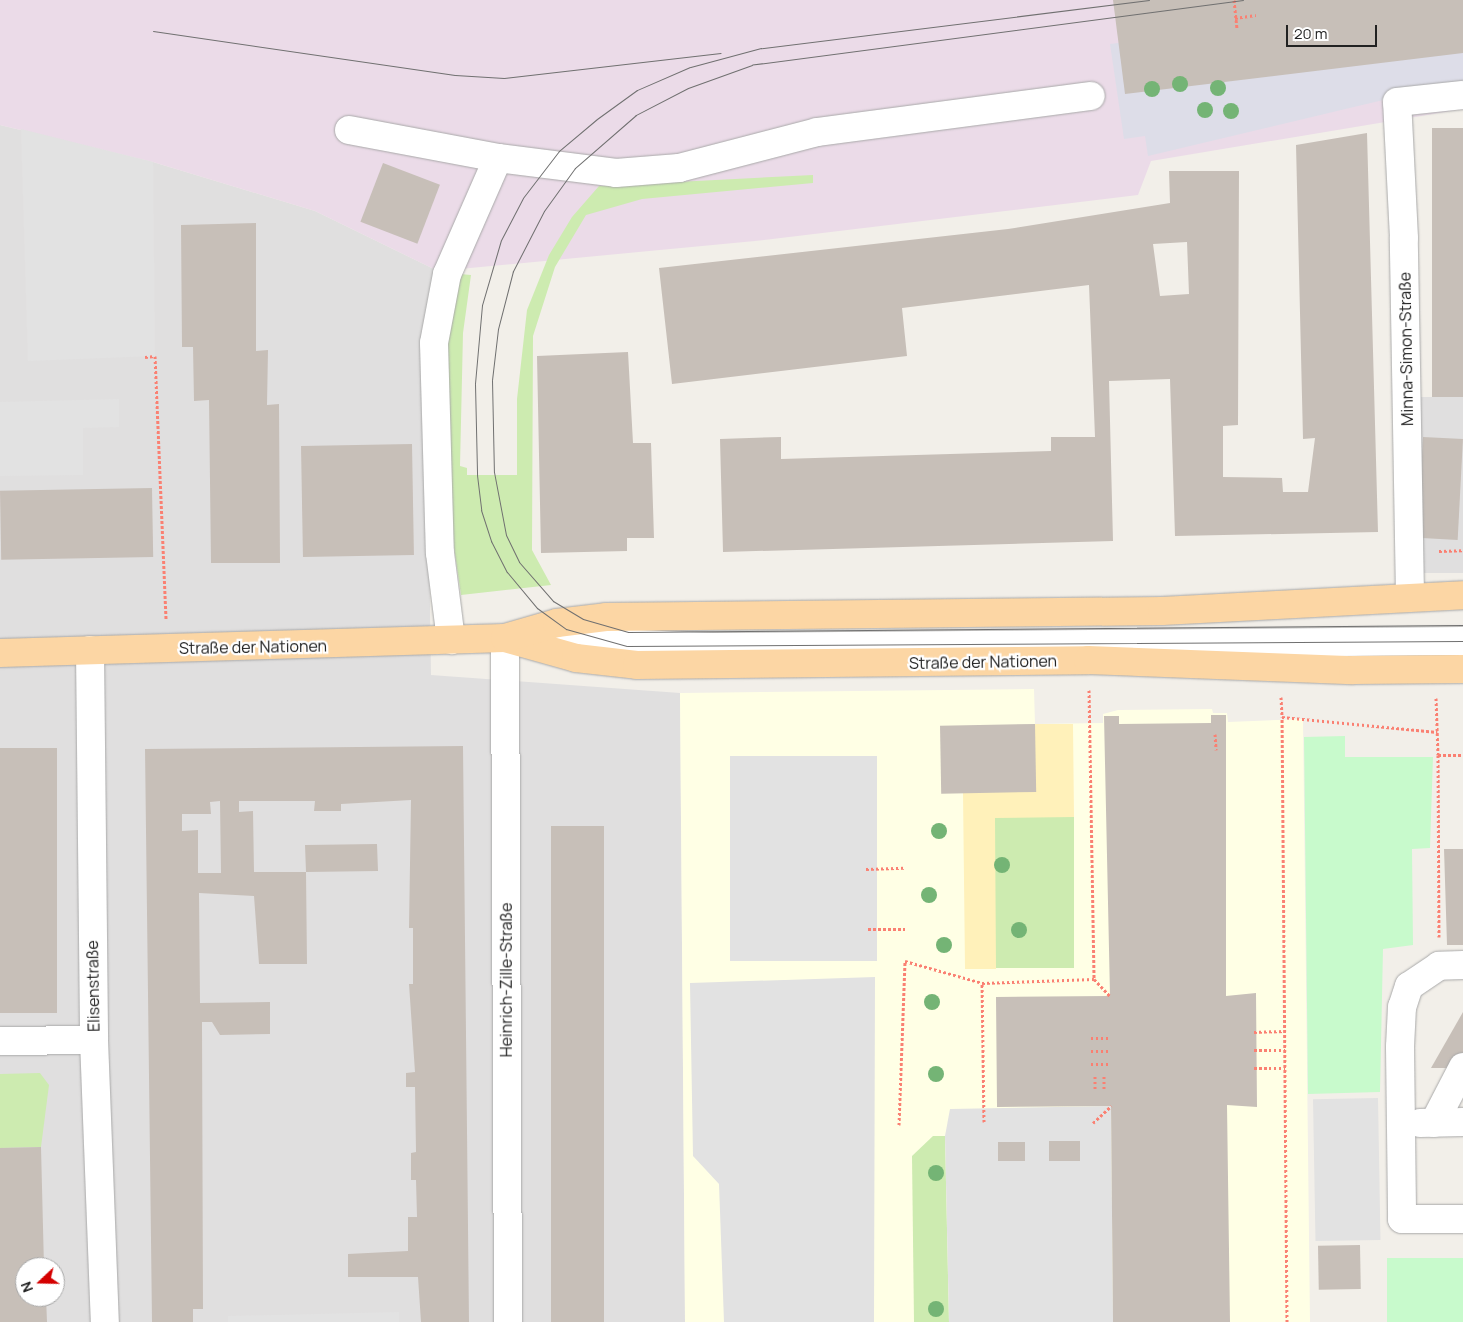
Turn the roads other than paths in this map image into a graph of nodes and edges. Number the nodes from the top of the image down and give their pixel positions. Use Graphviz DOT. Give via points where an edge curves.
graph roads {
  1 [pos="1463,95"];
  2 [pos="1091,96"];
  3 [pos="350,130"];
  4 [pos="498,158"];
  5 [pos="1463,595"];
  6 [pos="1410,596"];
  7 [pos="1463,625"];
  8 [pos="505,638"];
  9 [pos="451,640"];
  10 [pos="1463,641"];
  11 [pos="90,650"];
  12 [pos="0,652"];
  13 [pos="1463,668"];
  14 [pos="1463,965"];
  15 [pos="94,1040"];
  16 [pos="0,1042"];
  17 [pos="1463,1067"];
  18 [pos="1463,1122"];
  19 [pos="1434,1123"];
  20 [pos="1403,1124"];
  21 [pos="1463,1219"];
  22 [pos="105,1322"];
  23 [pos="508,1322"];
  1 -- 6 [label="street, Minna-Simon-Straße" via="1397,102 1404,238"];
  2 -- 4 [label="street" via="817,132 679,168 616,173"];
  3 -- 4 [label="street"];
  4 -- 9 [label="street" via="448,274 434,343 440,553"];
  5 -- 6 [label="main road, Straße der Nationen"];
  6 -- 8 [label="main road, Straße der Nationen" via="1181,610 606,617 557,623"];
  7 -- 8 [label="street" via="628,632"];
  8 -- 9 [label="main road, Straße der Nationen"];
  8 -- 10 [label="street" via="713,647"];
  8 -- 13 [label="main road, Straße der Nationen" via="576,658 637,665 1088,660 1353,670"];
  8 -- 23 [label="street, Heinrich-Zille-Straße"];
  9 -- 11 [label="main road, Straße der Nationen"];
  11 -- 12 [label="main road, Straße der Nationen"];
  11 -- 15 [label="street, Elisenstraße"];
  14 -- 20 [label="street" via="1439,966 1409,986 1402,1007 1400,1047"];
  15 -- 16 [label="street"];
  15 -- 22 [label="street, Elisenstraße"];
  17 -- 19 [label="street"];
  18 -- 19 [label="street"];
  19 -- 20 [label="street"];
  20 -- 21 [label="street" via="1402,1219"];
}
